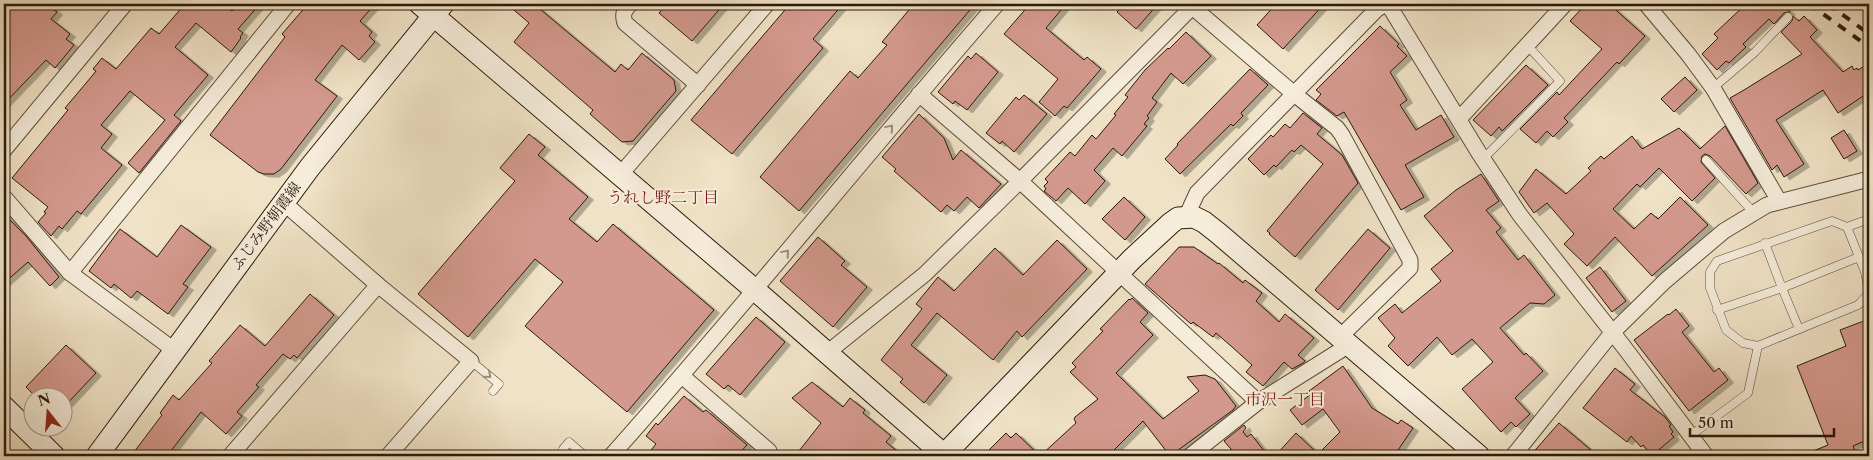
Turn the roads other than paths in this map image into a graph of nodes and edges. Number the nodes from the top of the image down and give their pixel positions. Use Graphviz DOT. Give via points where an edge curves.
graph roads {
  1 [pos="125,4"];
  2 [pos="288,4"];
  3 [pos="630,4"];
  4 [pos="767,4"];
  5 [pos="997,4"];
  6 [pos="1387,4"];
  7 [pos="1565,4"];
  8 [pos="1646,4"];
  9 [pos="1192,5"];
  10 [pos="432,8"];
  11 [pos="1788,17"];
  12 [pos="1527,45"];
  13 [pos="698,85"];
  14 [pos="1712,88"];
  15 [pos="1293,93"];
  16 [pos="918,94"];
  17 [pos="1458,119"];
  18 [pos="4,150"];
  19 [pos="1483,159"];
  20 [pos="1706,160"];
  21 [pos="620,175"];
  22 [pos="1869,179"];
  23 [pos="1020,181"];
  24 [pos="4,197"];
  25 [pos="1779,201"];
  26 [pos="284,203"];
  27 [pos="1753,212"];
  28 [pos="1186,217"];
  29 [pos="1869,219"];
  30 [pos="1847,227"];
  31 [pos="1765,242"];
  32 [pos="1858,257"];
  33 [pos="1119,272"];
  34 [pos="70,273"];
  35 [pos="378,285"];
  36 [pos="1782,288"];
  37 [pos="755,290"];
  38 [pos="1717,310"];
  39 [pos="1799,329"];
  40 [pos="1612,333"];
  41 [pos="1345,341"];
  42 [pos="1758,346"];
  43 [pos="174,350"];
  44 [pos="827,353"];
  45 [pos="471,360"];
  46 [pos="682,376"];
  47 [pos="493,391"];
  48 [pos="1258,402"];
  49 [pos="4,407"];
  50 [pos="1690,436"];
  51 [pos="563,449"];
  52 [pos="54,456"];
  53 [pos="97,456"];
  54 [pos="230,456"];
  55 [pos="388,456"];
  56 [pos="585,456"];
  57 [pos="611,456"];
  58 [pos="764,456"];
  59 [pos="943,456"];
  60 [pos="1190,456"];
  61 [pos="1479,456"];
  62 [pos="1513,456"];
  63 [pos="1706,456"];
  1 -- 18 [label="street"];
  2 -- 34 [label="street"];
  3 -- 13 [label="street" via="624,11 625,23"];
  4 -- 13 [label="street"];
  5 -- 16 [label="street"];
  6 -- 15 [label="street" via="1377,9"];
  6 -- 17 [label="street"];
  7 -- 12 [label="street"];
  8 -- 14 [label="street"];
  9 -- 15 [label="street"];
  9 -- 23 [label="street"];
  10 -- 21 [label="street"];
  10 -- 26 [label="street, ふじみ野朝霞線"];
  11 -- 14 [label="lane" via="1755,52"];
  12 -- 17 [label="street"];
  12 -- 19 [label="lane" via="1560,81"];
  13 -- 21 [label="street"];
  14 -- 25 [label="street"];
  15 -- 28 [label="street" via="1197,193"];
  15 -- 41 [label="street" via="1342,135 1410,260 1410,268"];
  16 -- 23 [label="street"];
  37 -- 16 [label="street, one-way"];
  17 -- 19 [label="street"];
  19 -- 40 [label="street" via="1520,214"];
  20 -- 27 [label="lane"];
  21 -- 37 [label="street"];
  22 -- 25 [label="street"];
  23 -- 33 [label="street"];
  23 -- 44 [label="street" via="925,274"];
  24 -- 34 [label="street"];
  25 -- 27 [label="street"];
  26 -- 35 [label="street"];
  26 -- 43 [label="street, ふじみ野朝霞線"];
  27 -- 40 [label="street" via="1724,231 1665,281"];
  28 -- 33 [label="street" via="1171,223"];
  28 -- 41 [label="street" via="1194,217 1218,233"];
  29 -- 30 [label="lane"];
  30 -- 31 [label="lane" via="1832,221"];
  30 -- 32 [label="lane"];
  31 -- 36 [label="lane"];
  31 -- 38 [label="lane" via="1717,261 1710,272 1710,288"];
  32 -- 36 [label="lane"];
  32 -- 39 [label="lane" via="1869,294 1858,305"];
  33 -- 48 [label="street"];
  33 -- 59 [label="street"];
  34 -- 43 [label="street"];
  35 -- 45 [label="street"];
  35 -- 54 [label="street"];
  36 -- 38 [label="lane"];
  36 -- 39 [label="lane"];
  37 -- 44 [label="street"];
  37 -- 46 [label="street"];
  38 -- 42 [label="lane" via="1726,330 1743,343"];
  39 -- 42 [label="lane"];
  40 -- 50 [label="street"];
  40 -- 62 [label="street"];
  41 -- 48 [label="street"];
  41 -- 61 [label="street"];
  42 -- 50 [label="lane" via="1748,393"];
  43 -- 53 [label="street, ふじみ野朝霞線"];
  44 -- 59 [label="street"];
  45 -- 47 [label="lane, one-way" via="499,384"];
  45 -- 55 [label="street"];
  46 -- 57 [label="street"];
  46 -- 58 [label="street" via="769,451"];
  48 -- 60 [label="street"];
  49 -- 52 [label="street"];
  50 -- 63 [label="street"];
  51 -- 56 [label="lane" via="569,442"];
}
